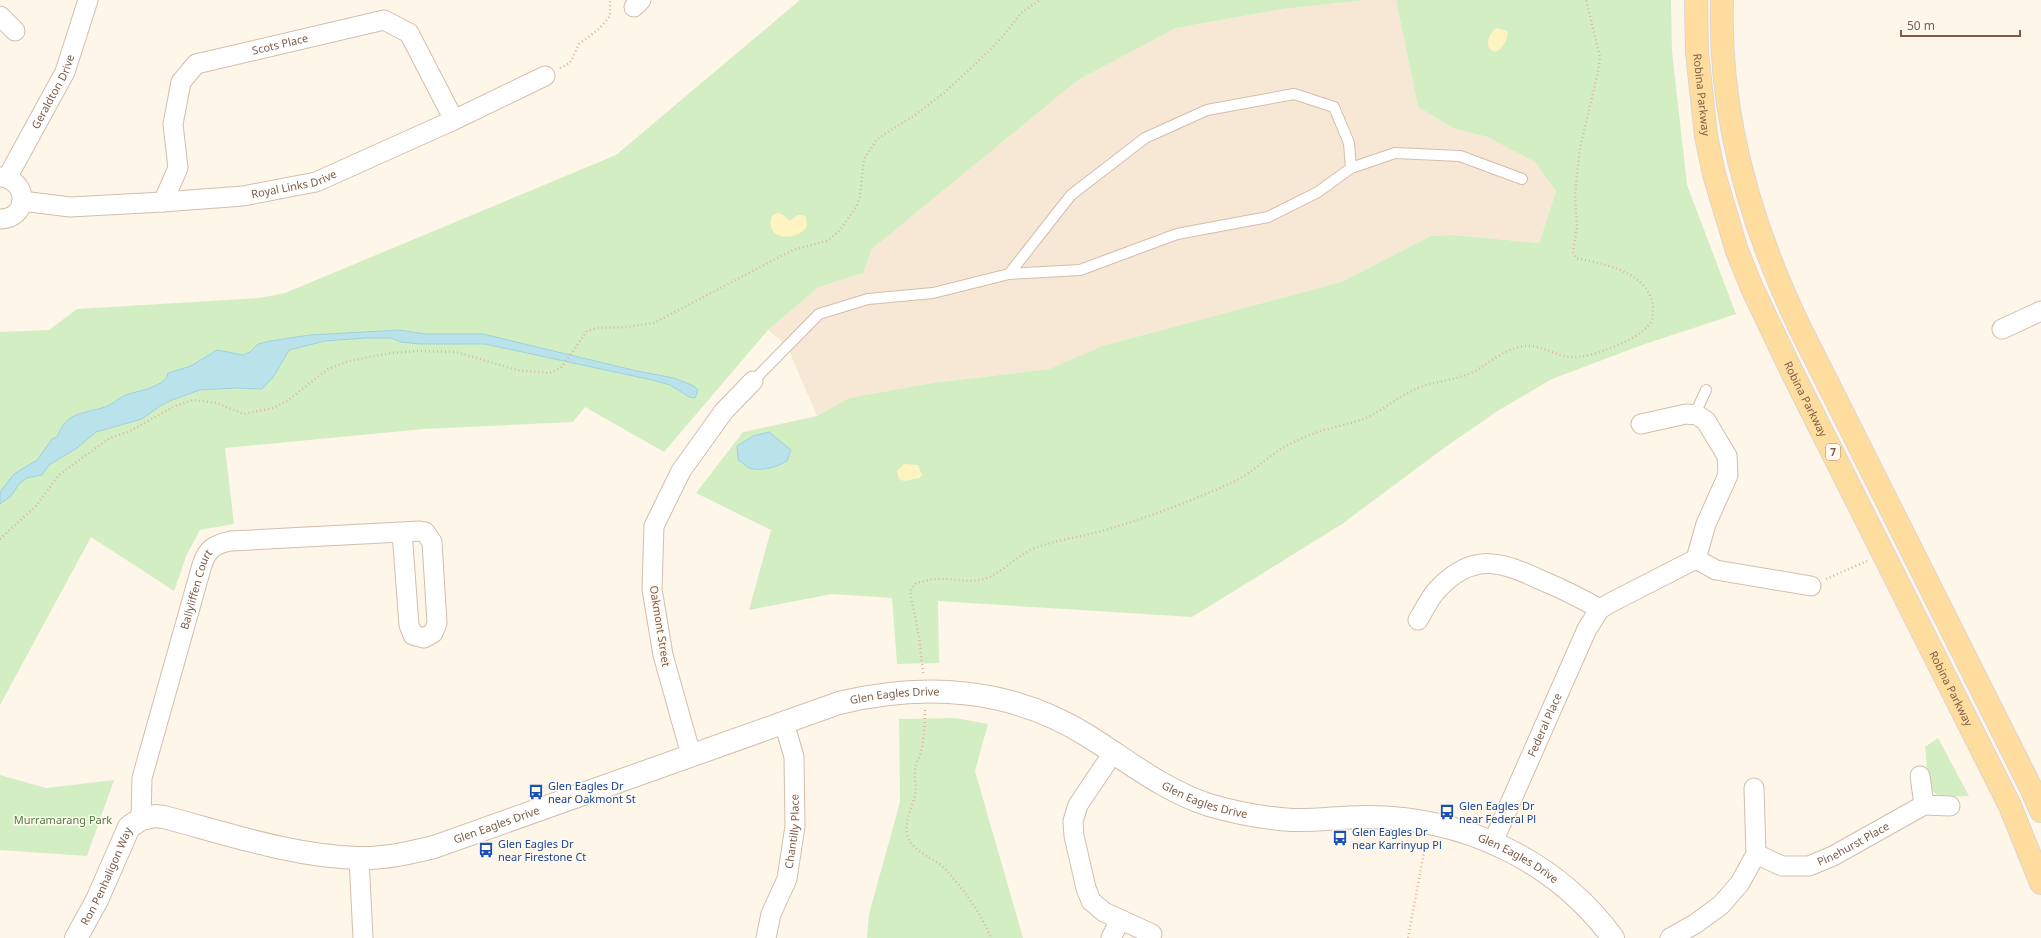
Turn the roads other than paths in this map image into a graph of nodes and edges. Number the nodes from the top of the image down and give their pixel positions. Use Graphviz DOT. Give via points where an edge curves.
graph roads {
  1 [pos="88,0"];
  2 [pos="1696,0"];
  3 [pos="1722,0"];
  4 [pos="0,16"];
  5 [pos="15,31"];
  6 [pos="545,76"];
  7 [pos="454,120"];
  8 [pos="1351,168"];
  9 [pos="3,178"];
  10 [pos="1522,178"];
  11 [pos="22,201"];
  12 [pos="163,202"];
  13 [pos="0,219"];
  14 [pos="1009,274"];
  15 [pos="2041,311"];
  16 [pos="2002,329"];
  17 [pos="753,381"];
  18 [pos="1706,390"];
  19 [pos="1695,414"];
  20 [pos="1641,424"];
  21 [pos="402,532"];
  22 [pos="1696,558"];
  23 [pos="1811,586"];
  24 [pos="1600,609"];
  25 [pos="1418,620"];
  26 [pos="784,722"];
  27 [pos="1112,753"];
  28 [pos="691,755"];
  29 [pos="1920,776"];
  30 [pos="1754,788"];
  31 [pos="1924,805"];
  32 [pos="1950,806"];
  33 [pos="2041,811"];
  34 [pos="141,819"];
  35 [pos="1493,842"];
  36 [pos="1756,854"];
  37 [pos="359,858"];
  38 [pos="2041,883"];
  39 [pos="1120,920"];
  40 [pos="1152,934"];
  41 [pos="76,938"];
  42 [pos="362,938"];
  43 [pos="766,938"];
  44 [pos="1111,938"];
  45 [pos="1613,938"];
  46 [pos="1670,938"];
  1 -- 9 [label="street, Geraldton Drive" via="65,72"];
  2 -- 38 [label="main road, Robina Parkway / 7" via="1697,52 1706,136 1714,174 1737,251 1791,370 2010,806"];
  3 -- 33 [label="main road, 7" via="1723,56 1733,135 1749,200 1768,259"];
  4 -- 5 [label="street"];
  6 -- 7 [label="street, Royal Links Drive"];
  7 -- 12 [label="street, Royal Links Drive" via="316,182 243,196"];
  7 -- 12 [label="street, Scots Place" via="409,33 384,20 196,64 181,82 173,124 178,168"];
  8 -- 10 [label="lane" via="1395,153 1460,156"];
  8 -- 14 [label="lane" via="1318,192 1268,217 1177,234 1080,270"];
  8 -- 14 [label="lane" via="1349,143 1334,107 1294,94 1207,110 1145,138 1071,195"];
  9 -- 11 [label="street" via="12,180 21,190"];
  11 -- 12 [label="street, Royal Links Drive" via="70,207"];
  11 -- 13 [label="street" via="17,213"];
  14 -- 17 [label="lane" via="933,293 868,299 819,314"];
  15 -- 16 [label="street"];
  17 -- 28 [label="street, Oakmont Street" via="724,411 681,471 654,526 652,589 663,655"];
  18 -- 19 [label="lane"];
  19 -- 20 [label="street"];
  19 -- 22 [label="street" via="1706,421 1727,456 1729,468 1706,524"];
  21 -- 21 [label="street, Ballyliffen Court" via="409,625 413,635 424,638 433,633 437,623 432,542 425,532"];
  21 -- 34 [label="street, Ballyliffen Court" via="231,541 211,548 202,565 142,778"];
  22 -- 23 [label="street" via="1716,570"];
  22 -- 24 [label="street, Federal Place"];
  24 -- 25 [label="street" via="1511,566 1487,563 1452,577 1437,590"];
  24 -- 35 [label="street, Federal Place" via="1587,629"];
  26 -- 27 [label="street, Glen Eagles Drive" via="839,703 901,691 982,695 1034,710 1086,735"];
  26 -- 28 [label="street, Glen Eagles Drive"];
  26 -- 43 [label="street, Chantilly Place" via="794,757 795,826 787,879 771,914"];
  27 -- 35 [label="street, Glen Eagles Drive" via="1177,792 1236,812 1293,820 1398,818 1460,831"];
  27 -- 39 [label="street" via="1078,805 1073,828 1091,902"];
  28 -- 37 [label="street, Glen Eagles Drive" via="434,847"];
  29 -- 31 [label="street"];
  30 -- 36 [label="street"];
  31 -- 32 [label="street"];
  31 -- 36 [label="street, Pinehurst Place" via="1832,856 1808,866 1782,866"];
  34 -- 37 [label="street, Glen Eagles Drive" via="164,817 298,853"];
  34 -- 41 [label="street, Ron Penhaligon Way" via="129,827 97,900"];
  35 -- 45 [label="street, Glen Eagles Drive" via="1527,859 1559,881 1599,919"];
  36 -- 46 [label="street" via="1740,882 1721,905"];
  37 -- 42 [label="street"];
  39 -- 40 [label="street"];
  39 -- 44 [label="street"];
}
